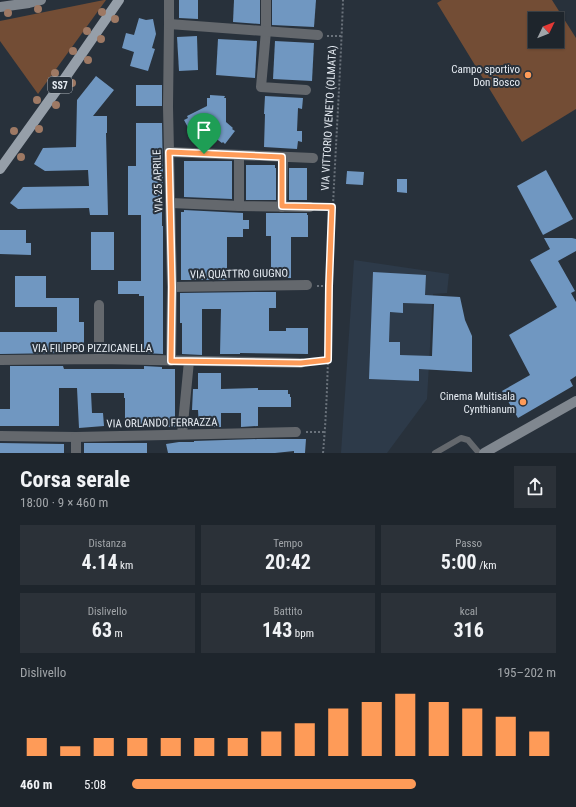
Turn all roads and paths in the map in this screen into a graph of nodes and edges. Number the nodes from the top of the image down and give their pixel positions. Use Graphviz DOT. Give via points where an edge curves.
graph roads {
  1 [pos="41,0"];
  2 [pos="118,0"];
  3 [pos="169,0"];
  4 [pos="266,0"];
  5 [pos="343,0"];
  6 [pos="0,7"];
  7 [pos="169,24"];
  8 [pos="266,31"];
  9 [pos="318,35"];
  10 [pos="342,36"];
  11 [pos="306,90"];
  12 [pos="169,152"];
  13 [pos="239,155"];
  14 [pos="282,157"];
  15 [pos="313,158"];
  16 [pos="0,168"];
  17 [pos="171,203"];
  18 [pos="239,206"];
  19 [pos="282,206"];
  20 [pos="310,207"];
  21 [pos="332,207"];
  22 [pos="307,285"];
  23 [pos="172,287"];
  24 [pos="99,305"];
  25 [pos="0,360"];
  26 [pos="99,360"];
  27 [pos="328,360"];
  28 [pos="171,361"];
  29 [pos="189,361"];
  30 [pos="301,363"];
  31 [pos="576,401"];
  32 [pos="296,432"];
  33 [pos="325,432"];
  34 [pos="182,434"];
  35 [pos="0,436"];
  36 [pos="76,437"];
  37 [pos="76,453"];
  38 [pos="323,453"];
  39 [pos="435,453"];
  40 [pos="479,453"];
  41 [pos="484,453"];
  1 -- 6 [label="street"];
  2 -- 16 [label="main road, SS7"];
  3 -- 7 [label="street, VIA 25 APRILE"];
  4 -- 8 [label="street"];
  5 -- 10 [label="path, VIA VITTORIO VENETO (OLMATA)"];
  7 -- 8 [label="street"];
  7 -- 12 [label="street, VIA 25 APRILE"];
  8 -- 9 [label="street"];
  8 -- 11 [label="street" via="261,87"];
  9 -- 10 [label="path"];
  10 -- 21 [label="path, VIA VITTORIO VENETO (OLMATA)"];
  12 -- 13 [label="street"];
  12 -- 17 [label="street, VIA 25 APRILE"];
  13 -- 14 [label="street"];
  13 -- 18 [label="street"];
  14 -- 15 [label="street"];
  14 -- 19 [label="street"];
  17 -- 18 [label="street"];
  17 -- 23 [label="street, VIA 25 APRILE"];
  18 -- 19 [label="street"];
  19 -- 20 [label="street"];
  20 -- 21 [label="path"];
  21 -- 27 [label="path, VIA VITTORIO VENETO (OLMATA)"];
  22 -- 23 [label="street, VIA QUATTRO GIUGNO"];
  23 -- 28 [label="street, VIA 25 APRILE"];
  24 -- 26 [label="street"];
  25 -- 26 [label="street, VIA FILIPPO PIZZICANELLA"];
  26 -- 28 [label="street, VIA FILIPPO PIZZICANELLA"];
  27 -- 30 [label="path"];
  27 -- 33 [label="path, VIA VITTORIO VENETO (OLMATA)"];
  28 -- 29 [label="street, VIA FILIPPO PIZZICANELLA"];
  29 -- 30 [label="street, VIA FILIPPO PIZZICANELLA"];
  29 -- 34 [label="street"];
  31 -- 41 [label="street"];
  32 -- 33 [label="path"];
  32 -- 34 [label="street, VIA ORLANDO FERRAZZA"];
  33 -- 38 [label="path, VIA VITTORIO VENETO (OLMATA)"];
  34 -- 36 [label="street, VIA ORLANDO FERRAZZA"];
  35 -- 36 [label="street, VIA ORLANDO FERRAZZA"];
  36 -- 37 [label="street"];
  39 -- 40 [label="lane" via="461,438 468,440"];
}
